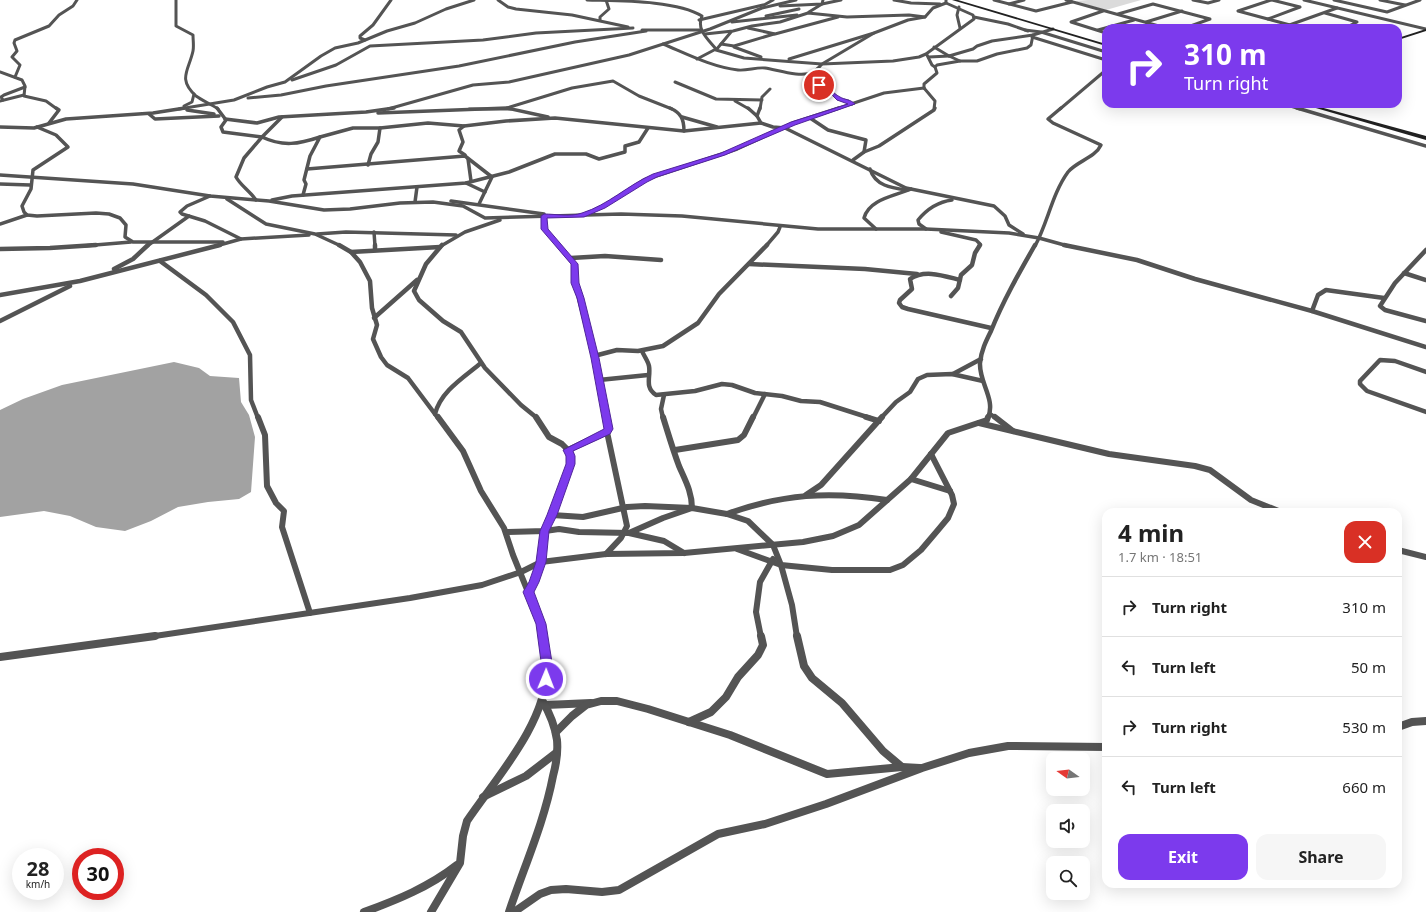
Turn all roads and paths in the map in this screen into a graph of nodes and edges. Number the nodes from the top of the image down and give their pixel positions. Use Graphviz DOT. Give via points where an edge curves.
graph roads {
  1 [pos="77,0"];
  2 [pos="176,0"];
  3 [pos="391,0"];
  4 [pos="474,0"];
  5 [pos="498,0"];
  6 [pos="588,0"];
  7 [pos="606,0"];
  8 [pos="652,0"];
  9 [pos="773,0"];
  10 [pos="796,0"];
  11 [pos="823,0"];
  12 [pos="841,0"];
  13 [pos="894,0"];
  14 [pos="954,0"];
  15 [pos="994,0"];
  16 [pos="1024,0"];
  17 [pos="1066,0"];
  18 [pos="1193,0"];
  19 [pos="1219,0"];
  20 [pos="1272,0"];
  21 [pos="1304,0"];
  22 [pos="1316,0"];
  23 [pos="1334,0"];
  24 [pos="1380,0"];
  25 [pos="1420,0"];
  26 [pos="946,2"];
  27 [pos="1073,2"];
  28 [pos="1311,2"];
  29 [pos="778,4"];
  30 [pos="822,4"];
  31 [pos="1008,4"];
  32 [pos="764,5"];
  33 [pos="1405,5"];
  34 [pos="805,6"];
  35 [pos="667,7"];
  36 [pos="959,7"];
  37 [pos="761,8"];
  38 [pos="1338,8"];
  39 [pos="799,9"];
  40 [pos="1105,11"];
  41 [pos="1182,11"];
  42 [pos="808,13"];
  43 [pos="1324,13"];
  44 [pos="774,14"];
  45 [pos="1118,14"];
  46 [pos="784,17"];
  47 [pos="841,17"];
  48 [pos="925,17"];
  49 [pos="974,18"];
  50 [pos="1135,19"];
  51 [pos="1268,19"];
  52 [pos="600,20"];
  53 [pos="699,20"];
  54 [pos="747,21"];
  55 [pos="729,22"];
  56 [pos="1146,22"];
  57 [pos="1118,24"];
  58 [pos="1153,24"];
  59 [pos="1196,24"];
  60 [pos="1286,24"];
  61 [pos="1293,24"];
  62 [pos="1354,24"];
  63 [pos="633,28"];
  64 [pos="752,28"];
  65 [pos="960,28"];
  66 [pos="710,29"];
  67 [pos="1052,29"];
  68 [pos="1102,29"];
  69 [pos="1025,30"];
  70 [pos="1098,30"];
  71 [pos="1426,30"];
  72 [pos="646,31"];
  73 [pos="733,31"];
  74 [pos="702,32"];
  75 [pos="712,32"];
  76 [pos="1041,32"];
  77 [pos="1102,32"];
  78 [pos="874,33"];
  79 [pos="775,34"];
  80 [pos="1033,36"];
  81 [pos="717,37"];
  82 [pos="1402,38"];
  83 [pos="365,40"];
  84 [pos="663,44"];
  85 [pos="721,44"];
  86 [pos="1102,44"];
  87 [pos="734,46"];
  88 [pos="934,47"];
  89 [pos="716,50"];
  90 [pos="1102,51"];
  91 [pos="926,54"];
  92 [pos="949,56"];
  93 [pos="929,57"];
  94 [pos="697,59"];
  95 [pos="767,59"];
  96 [pos="1102,59"];
  97 [pos="785,60"];
  98 [pos="980,60"];
  99 [pos="960,61"];
  100 [pos="822,64"];
  101 [pos="973,64"];
  102 [pos="935,67"];
  103 [pos="817,69"];
  104 [pos="0,72"];
  105 [pos="1102,73"];
  106 [pos="15,77"];
  107 [pos="286,82"];
  108 [pos="675,82"];
  109 [pos="25,87"];
  110 [pos="924,88"];
  111 [pos="770,89"];
  112 [pos="194,94"];
  113 [pos="24,95"];
  114 [pos="2,100"];
  115 [pos="234,100"];
  116 [pos="733,100"];
  117 [pos="762,100"];
  118 [pos="219,103"];
  119 [pos="852,104"];
  120 [pos="209,105"];
  121 [pos="178,108"];
  122 [pos="217,108"];
  123 [pos="505,108"];
  124 [pos="1298,108"];
  125 [pos="1318,108"];
  126 [pos="187,110"];
  127 [pos="151,114"];
  128 [pos="55,115"];
  129 [pos="757,116"];
  130 [pos="222,117"];
  131 [pos="682,117"];
  132 [pos="281,118"];
  133 [pos="554,118"];
  134 [pos="810,118"];
  135 [pos="66,119"];
  136 [pos="58,120"];
  137 [pos="49,123"];
  138 [pos="761,123"];
  139 [pos="453,125"];
  140 [pos="464,126"];
  141 [pos="0,127"];
  142 [pos="37,127"];
  143 [pos="380,128"];
  144 [pos="648,128"];
  145 [pos="725,128"];
  146 [pos="785,128"];
  147 [pos="44,130"];
  148 [pos="459,130"];
  149 [pos="684,131"];
  150 [pos="262,137"];
  151 [pos="320,137"];
  152 [pos="1426,138"];
  153 [pos="1426,146"];
  154 [pos="459,151"];
  155 [pos="864,152"];
  156 [pos="447,156"];
  157 [pos="466,157"];
  158 [pos="854,160"];
  159 [pos="368,165"];
  160 [pos="307,169"];
  161 [pos="870,169"];
  162 [pos="0,175"];
  163 [pos="33,177"];
  164 [pos="492,177"];
  165 [pos="471,181"];
  166 [pos="466,183"];
  167 [pos="0,184"];
  168 [pos="30,185"];
  169 [pos="417,187"];
  170 [pos="909,190"];
  171 [pos="485,192"];
  172 [pos="303,195"];
  173 [pos="210,196"];
  174 [pos="221,197"];
  175 [pos="256,200"];
  176 [pos="960,200"];
  177 [pos="269,201"];
  178 [pos="416,202"];
  179 [pos="433,202"];
  180 [pos="479,204"];
  181 [pos="27,215"];
  182 [pos="188,216"];
  183 [pos="544,216"];
  184 [pos="559,216"];
  185 [pos="581,216"];
  186 [pos="509,218"];
  187 [pos="0,224"];
  188 [pos="780,227"];
  189 [pos="926,229"];
  190 [pos="876,230"];
  191 [pos="936,230"];
  192 [pos="963,231"];
  193 [pos="374,232"];
  194 [pos="315,234"];
  195 [pos="460,235"];
  196 [pos="1025,235"];
  197 [pos="964,238"];
  198 [pos="1039,238"];
  199 [pos="242,239"];
  200 [pos="131,242"];
  201 [pos="231,242"];
  202 [pos="150,243"];
  203 [pos="440,247"];
  204 [pos="0,249"];
  205 [pos="375,250"];
  206 [pos="1426,250"];
  207 [pos="351,252"];
  208 [pos="571,258"];
  209 [pos="661,260"];
  210 [pos="160,261"];
  211 [pos="749,264"];
  212 [pos="1404,273"];
  213 [pos="918,274"];
  214 [pos="93,277"];
  215 [pos="417,279"];
  216 [pos="960,280"];
  217 [pos="1426,280"];
  218 [pos="0,295"];
  219 [pos="951,296"];
  220 [pos="1384,298"];
  221 [pos="1312,311"];
  222 [pos="374,318"];
  223 [pos="0,320"];
  224 [pos="1426,321"];
  225 [pos="991,328"];
  226 [pos="1426,347"];
  227 [pos="642,351"];
  228 [pos="594,356"];
  229 [pos="981,359"];
  230 [pos="481,363"];
  231 [pos="1426,372"];
  232 [pos="953,374"];
  233 [pos="648,375"];
  234 [pos="599,380"];
  235 [pos="983,381"];
  236 [pos="765,394"];
  237 [pos="664,395"];
  238 [pos="1426,412"];
  239 [pos="436,414"];
  240 [pos="990,414"];
  241 [pos="879,421"];
  242 [pos="979,423"];
  243 [pos="607,432"];
  244 [pos="1015,432"];
  245 [pos="568,450"];
  246 [pos="675,450"];
  247 [pos="931,454"];
  248 [pos="911,479"];
  249 [pos="950,491"];
  250 [pos="806,495"];
  251 [pos="887,500"];
  252 [pos="623,508"];
  253 [pos="692,508"];
  254 [pos="1271,508"];
  255 [pos="727,514"];
  256 [pos="552,515"];
  257 [pos="544,531"];
  258 [pos="506,532"];
  259 [pos="627,533"];
  260 [pos="773,545"];
  261 [pos="734,549"];
  262 [pos="1402,551"];
  263 [pos="684,553"];
  264 [pos="606,554"];
  265 [pos="777,554"];
  266 [pos="1426,557"];
  267 [pos="770,561"];
  268 [pos="541,562"];
  269 [pos="781,565"];
  270 [pos="521,572"];
  271 [pos="528,592"];
  272 [pos="310,613"];
  273 [pos="0,657"];
  274 [pos="544,703"];
  275 [pos="591,703"];
  276 [pos="1426,721"];
  277 [pos="689,722"];
  278 [pos="1402,726"];
  279 [pos="556,732"];
  280 [pos="1102,747"];
  281 [pos="556,753"];
  282 [pos="902,767"];
  283 [pos="922,768"];
  284 [pos="483,797"];
  285 [pos="460,863"];
  286 [pos="364,912"];
  287 [pos="431,912"];
  288 [pos="509,912"];
  289 [pos="514,912"];
  1 -- 106 [label="street" via="49,26 14,40 17,51 12,57 20,65"];
  2 -- 112 [label="street" via="179,8 176,26 193,35 192,55 185,81"];
  3 -- 83 [label="street" via="373,26 360,36"];
  4 -- 83 [label="street"];
  5 -- 52 [label="street" via="516,9"];
  6 -- 7 [label="street"];
  7 -- 35 [label="street"];
  7 -- 52 [label="street" via="609,9 600,16"];
  8 -- 35 [label="street"];
  9 -- 32 [label="street"];
  10 -- 29 [label="street"];
  11 -- 30 [label="street"];
  12 -- 30 [label="street"];
  13 -- 26 [label="street" via="911,3"];
  14 -- 67 [label="main road"];
  15 -- 31 [label="street"];
  16 -- 31 [label="street"];
  17 -- 27 [label="street"];
  18 -- 19 [label="street" via="1208,3"];
  20 -- 51 [label="street" via="1300,7"];
  20 -- 51 [label="street" via="1238,11"];
  21 -- 28 [label="street"];
  22 -- 28 [label="street"];
  23 -- 33 [label="street" via="1383,11"];
  24 -- 33 [label="street"];
  25 -- 33 [label="street"];
  26 -- 36 [label="street"];
  26 -- 48 [label="street" via="933,8"];
  27 -- 31 [label="street" via="1036,12"];
  27 -- 40 [label="street"];
  28 -- 38 [label="street"];
  29 -- 32 [label="street"];
  29 -- 37 [label="street"];
  30 -- 34 [label="street"];
  30 -- 42 [label="street"];
  32 -- 53 [label="street"];
  34 -- 37 [label="street"];
  34 -- 39 [label="street"];
  34 -- 44 [label="street"];
  35 -- 53 [label="street" via="695,11 702,16"];
  36 -- 49 [label="street"];
  36 -- 65 [label="street" via="957,17"];
  37 -- 55 [label="street"];
  38 -- 43 [label="street"];
  38 -- 71 [label="street"];
  39 -- 44 [label="street"];
  39 -- 46 [label="street"];
  40 -- 45 [label="street"];
  40 -- 70 [label="street" via="1071,22"];
  41 -- 45 [label="street" via="1154,4"];
  41 -- 56 [label="street"];
  41 -- 59 [label="street" via="1210,19"];
  42 -- 46 [label="street"];
  42 -- 47 [label="street"];
  42 -- 64 [label="street"];
  43 -- 61 [label="street"];
  43 -- 62 [label="street" via="1358,22"];
  44 -- 54 [label="street"];
  45 -- 50 [label="street"];
  46 -- 54 [label="street"];
  46 -- 64 [label="street"];
  47 -- 48 [label="street"];
  47 -- 79 [label="street"];
  48 -- 78 [label="street" via="908,20"];
  49 -- 65 [label="street"];
  49 -- 69 [label="street"];
  50 -- 56 [label="street"];
  50 -- 57 [label="street"];
  51 -- 60 [label="street"];
  52 -- 63 [label="street"];
  53 -- 74 [label="street"];
  54 -- 55 [label="street"];
  55 -- 66 [label="street"];
  56 -- 58 [label="street"];
  63 -- 72 [label="street"];
  63 -- 107 [label="street" via="370,46 336,65"];
  64 -- 73 [label="street"];
  64 -- 73 [label="street"];
  64 -- 79 [label="street"];
  65 -- 88 [label="street"];
  66 -- 74 [label="street"];
  66 -- 75 [label="street"];
  67 -- 76 [label="street"];
  67 -- 86 [label="main road"];
  68 -- 70 [label="street"];
  69 -- 76 [label="street"];
  69 -- 80 [label="street"];
  70 -- 77 [label="street"];
  71 -- 82 [label="main road"];
  72 -- 74 [label="street"];
  72 -- 115 [label="street" via="575,42 459,66 281,95"];
  73 -- 75 [label="street"];
  73 -- 85 [label="street" via="724,37"];
  74 -- 75 [label="street"];
  74 -- 84 [label="street"];
  74 -- 89 [label="street"];
  75 -- 81 [label="street"];
  76 -- 80 [label="street"];
  76 -- 90 [label="street"];
  78 -- 97 [label="street"];
  78 -- 100 [label="street"];
  79 -- 87 [label="street"];
  80 -- 92 [label="street" via="992,41"];
  80 -- 96 [label="street"];
  80 -- 98 [label="street" via="1031,45 1027,48"];
  83 -- 107 [label="street" via="332,49"];
  84 -- 94 [label="street"];
  84 -- 132 [label="street" via="629,55 509,82 473,85 393,108"];
  85 -- 87 [label="street"];
  85 -- 89 [label="street"];
  87 -- 95 [label="street"];
  88 -- 91 [label="street"];
  88 -- 92 [label="street"];
  89 -- 94 [label="street"];
  89 -- 95 [label="street" via="738,57"];
  91 -- 93 [label="street"];
  91 -- 100 [label="street" via="914,58 877,62"];
  92 -- 93 [label="street"];
  92 -- 99 [label="street"];
  93 -- 102 [label="street"];
  94 -- 103 [label="street" via="742,71 764,68 808,74"];
  95 -- 97 [label="street"];
  97 -- 100 [label="street"];
  98 -- 99 [label="street"];
  98 -- 101 [label="street"];
  99 -- 102 [label="street"];
  100 -- 103 [label="street"];
  102 -- 110 [label="street" via="937,73 924,84"];
  103 -- 119 [label="street" via="822,77 819,85 838,99"];
  104 -- 106 [label="street"];
  105 -- 198 [label="street" via="1048,119 1101,145 1098,150 1070,170 1055,195"];
  106 -- 109 [label="street" via="22,81"];
  107 -- 115 [label="street"];
  108 -- 116 [label="street" via="714,98"];
  109 -- 113 [label="street"];
  109 -- 114 [label="street" via="4,95"];
  110 -- 119 [label="street" via="884,93"];
  110 -- 155 [label="street" via="935,101 934,110 878,146"];
  111 -- 117 [label="street"];
  112 -- 120 [label="street"];
  112 -- 121 [label="street" via="192,102"];
  113 -- 114 [label="street"];
  113 -- 128 [label="street" via="48,102 59,110"];
  115 -- 118 [label="street"];
  116 -- 117 [label="street"];
  116 -- 129 [label="street" via="746,106"];
  117 -- 129 [label="street"];
  118 -- 120 [label="street"];
  118 -- 122 [label="street"];
  119 -- 134 [label="street"];
  120 -- 121 [label="street"];
  120 -- 122 [label="street"];
  120 -- 126 [label="street"];
  121 -- 127 [label="street"];
  122 -- 130 [label="street"];
  123 -- 131 [label="street" via="572,88 612,81 638,96 671,108"];
  123 -- 132 [label="street"];
  123 -- 133 [label="street"];
  124 -- 153 [label="street"];
  125 -- 152 [label="main road"];
  126 -- 127 [label="street"];
  126 -- 130 [label="street"];
  127 -- 130 [label="street" via="155,119"];
  127 -- 135 [label="street"];
  128 -- 135 [label="street"];
  128 -- 137 [label="street"];
  129 -- 138 [label="street"];
  130 -- 132 [label="street" via="250,123"];
  130 -- 150 [label="street" via="223,132"];
  131 -- 145 [label="street"];
  131 -- 149 [label="street"];
  132 -- 150 [label="street"];
  133 -- 140 [label="street"];
  133 -- 144 [label="street"];
  134 -- 146 [label="street"];
  134 -- 155 [label="street" via="828,130 866,140"];
  135 -- 136 [label="street"];
  136 -- 137 [label="street"];
  136 -- 147 [label="street"];
  137 -- 142 [label="street"];
  138 -- 145 [label="street"];
  138 -- 146 [label="street"];
  139 -- 140 [label="street"];
  139 -- 143 [label="street" via="428,123"];
  139 -- 148 [label="street"];
  140 -- 148 [label="street"];
  141 -- 142 [label="street"];
  142 -- 147 [label="street"];
  143 -- 151 [label="street" via="352,128"];
  143 -- 159 [label="street" via="378,142"];
  144 -- 149 [label="street"];
  144 -- 164 [label="street" via="638,142 625,146 625,152 599,159 586,154 555,154"];
  145 -- 149 [label="street"];
  146 -- 158 [label="street"];
  146 -- 185 [label="street" via="723,154 644,180 602,207"];
  147 -- 163 [label="street" via="56,135 68,147 35,168 32,172"];
  148 -- 154 [label="street" via="463,142"];
  150 -- 151 [label="street" via="275,144 288,145"];
  150 -- 175 [label="street" via="244,158 236,178"];
  151 -- 160 [label="street" via="310,156"];
  154 -- 156 [label="street"];
  154 -- 157 [label="street"];
  155 -- 158 [label="street"];
  156 -- 157 [label="street"];
  156 -- 159 [label="street"];
  157 -- 164 [label="street"];
  157 -- 165 [label="street"];
  158 -- 161 [label="street"];
  159 -- 160 [label="street"];
  160 -- 172 [label="street"];
  161 -- 170 [label="street"];
  161 -- 170 [label="street" via="878,182"];
  162 -- 163 [label="street"];
  163 -- 168 [label="street"];
  163 -- 173 [label="street" via="133,184"];
  164 -- 165 [label="street"];
  164 -- 171 [label="street"];
  165 -- 166 [label="street"];
  166 -- 169 [label="street"];
  166 -- 171 [label="street"];
  167 -- 168 [label="street"];
  168 -- 181 [label="street" via="30,191 23,202 24,213"];
  169 -- 172 [label="street"];
  169 -- 178 [label="street"];
  170 -- 176 [label="street"];
  170 -- 190 [label="street" via="870,205 864,218"];
  171 -- 180 [label="street"];
  172 -- 177 [label="street"];
  173 -- 174 [label="street"];
  173 -- 182 [label="street" via="183,208 180,212"];
  174 -- 175 [label="street"];
  174 -- 194 [label="street" via="241,206 266,224"];
  175 -- 177 [label="street"];
  176 -- 189 [label="street" via="944,201 924,211 918,220"];
  176 -- 196 [label="street" via="998,208 1009,225"];
  177 -- 178 [label="street" via="324,210"];
  178 -- 179 [label="street"];
  179 -- 180 [label="street"];
  179 -- 186 [label="street" via="463,206 485,218"];
  180 -- 184 [label="street"];
  181 -- 187 [label="street"];
  181 -- 200 [label="street" via="52,217 110,213 125,223 125,237"];
  182 -- 199 [label="street" via="205,221"];
  182 -- 202 [label="street"];
  183 -- 184 [label="street"];
  183 -- 186 [label="street"];
  183 -- 208 [label="street" via="545,229"];
  184 -- 185 [label="street"];
  185 -- 188 [label="street" via="682,216"];
  186 -- 195 [label="street"];
  188 -- 190 [label="street"];
  188 -- 211 [label="street"];
  189 -- 190 [label="street"];
  189 -- 191 [label="street"];
  191 -- 192 [label="street"];
  191 -- 197 [label="street"];
  192 -- 196 [label="street"];
  192 -- 197 [label="street"];
  193 -- 194 [label="street"];
  193 -- 195 [label="street"];
  193 -- 205 [label="street"];
  194 -- 199 [label="street"];
  194 -- 207 [label="street"];
  195 -- 203 [label="street"];
  196 -- 198 [label="street"];
  197 -- 216 [label="street" via="976,240 980,244 972,265 961,275"];
  198 -- 221 [label="street" via="1137,260 1195,279"];
  198 -- 225 [label="street"];
  199 -- 201 [label="street"];
  200 -- 202 [label="street"];
  200 -- 204 [label="street"];
  201 -- 202 [label="street"];
  201 -- 210 [label="street"];
  202 -- 214 [label="street" via="124,264"];
  203 -- 205 [label="street"];
  203 -- 215 [label="street"];
  205 -- 207 [label="street"];
  206 -- 212 [label="street"];
  207 -- 222 [label="street" via="360,262 370,281"];
  208 -- 209 [label="street" via="594,256"];
  208 -- 228 [label="street"];
  210 -- 214 [label="street"];
  210 -- 272 [label="street" via="206,295 232,322 247,347 250,355 251,400 265,435 267,486 276,503 284,511 282,527"];
  211 -- 213 [label="street"];
  211 -- 227 [label="street" via="719,294 698,323 663,346"];
  212 -- 217 [label="street"];
  212 -- 220 [label="street"];
  213 -- 216 [label="street"];
  213 -- 225 [label="street" via="910,279 912,289 900,300 902,306"];
  214 -- 218 [label="street"];
  214 -- 223 [label="street"];
  215 -- 222 [label="street"];
  215 -- 230 [label="street" via="414,291 419,300 461,332"];
  216 -- 219 [label="street" via="958,288"];
  220 -- 221 [label="street" via="1326,290 1319,293"];
  220 -- 224 [label="street" via="1380,306 1382,308"];
  221 -- 226 [label="street"];
  222 -- 239 [label="street" via="377,325 373,339 383,361 408,378"];
  225 -- 229 [label="street"];
  227 -- 228 [label="street" via="617,350"];
  227 -- 233 [label="street" via="649,366"];
  228 -- 234 [label="street"];
  229 -- 232 [label="street"];
  229 -- 235 [label="street"];
  230 -- 239 [label="street" via="446,392 438,403"];
  230 -- 245 [label="street" via="520,405 535,416 549,437"];
  231 -- 238 [label="street" via="1395,361 1380,360 1360,384 1367,391"];
  232 -- 235 [label="street"];
  232 -- 241 [label="street" via="920,378 911,392 896,402"];
  233 -- 234 [label="street"];
  233 -- 237 [label="street" via="648,384 653,393"];
  234 -- 243 [label="street"];
  235 -- 240 [label="street" via="991,403"];
  236 -- 237 [label="street" via="722,384"];
  236 -- 241 [label="street" via="820,402"];
  236 -- 246 [label="street" via="744,435 738,440"];
  237 -- 246 [label="street" via="660,409"];
  239 -- 258 [label="street" via="463,451 481,491"];
  240 -- 242 [label="street" via="987,420"];
  240 -- 244 [label="street"];
  241 -- 250 [label="street" via="821,485"];
  242 -- 244 [label="street"];
  242 -- 247 [label="street" via="948,433"];
  243 -- 245 [label="street"];
  243 -- 252 [label="street"];
  244 -- 254 [label="street" via="1109,454 1210,470 1251,500"];
  245 -- 256 [label="street" via="570,464"];
  246 -- 253 [label="street" via="689,487"];
  247 -- 248 [label="street"];
  247 -- 249 [label="street"];
  248 -- 249 [label="street"];
  248 -- 251 [label="street"];
  249 -- 269 [label="street" via="954,504 948,518 921,550 903,565 890,570 832,570"];
  250 -- 251 [label="street" via="837,493"];
  250 -- 255 [label="street" via="751,504"];
  251 -- 260 [label="street" via="859,525 833,536"];
  252 -- 253 [label="street"];
  252 -- 256 [label="street" via="583,517"];
  252 -- 259 [label="street"];
  253 -- 255 [label="street"];
  253 -- 259 [label="street"];
  255 -- 260 [label="street" via="748,521"];
  256 -- 257 [label="street"];
  257 -- 258 [label="street"];
  257 -- 259 [label="street" via="559,529"];
  257 -- 268 [label="street"];
  258 -- 270 [label="street" via="512,555"];
  259 -- 263 [label="street" via="664,541"];
  259 -- 264 [label="street"];
  260 -- 261 [label="street"];
  260 -- 265 [label="street"];
  261 -- 263 [label="street"];
  261 -- 267 [label="street"];
  262 -- 266 [label="street"];
  263 -- 264 [label="street"];
  264 -- 268 [label="street"];
  265 -- 267 [label="street"];
  265 -- 269 [label="street"];
  267 -- 269 [label="street"];
  267 -- 277 [label="street" via="760,582 756,612 763,645 758,655 738,677 726,697 711,712"];
  268 -- 270 [label="street"];
  268 -- 271 [label="street"];
  269 -- 282 [label="street" via="804,666 812,678 842,703 883,751"];
  270 -- 271 [label="street"];
  270 -- 272 [label="street" via="467,587"];
  271 -- 274 [label="street" via="541,624 545,647 547,669"];
  272 -- 273 [label="street"];
  274 -- 275 [label="street"];
  274 -- 279 [label="street"];
  274 -- 284 [label="street" via="521,745"];
  275 -- 277 [label="street" via="620,701"];
  275 -- 279 [label="street" via="572,716"];
  276 -- 278 [label="street"];
  277 -- 282 [label="street" via="724,732 827,774"];
  279 -- 281 [label="street"];
  280 -- 283 [label="street" via="1008,746 969,753"];
  281 -- 284 [label="street" via="526,776"];
  281 -- 288 [label="street" via="552,783 539,827"];
  282 -- 283 [label="street"];
  283 -- 289 [label="street" via="772,822 718,834 620,890 551,890 540,894"];
  284 -- 285 [label="street" via="467,821"];
  285 -- 286 [label="street" via="430,883 392,902"];
  285 -- 287 [label="street"];
}
